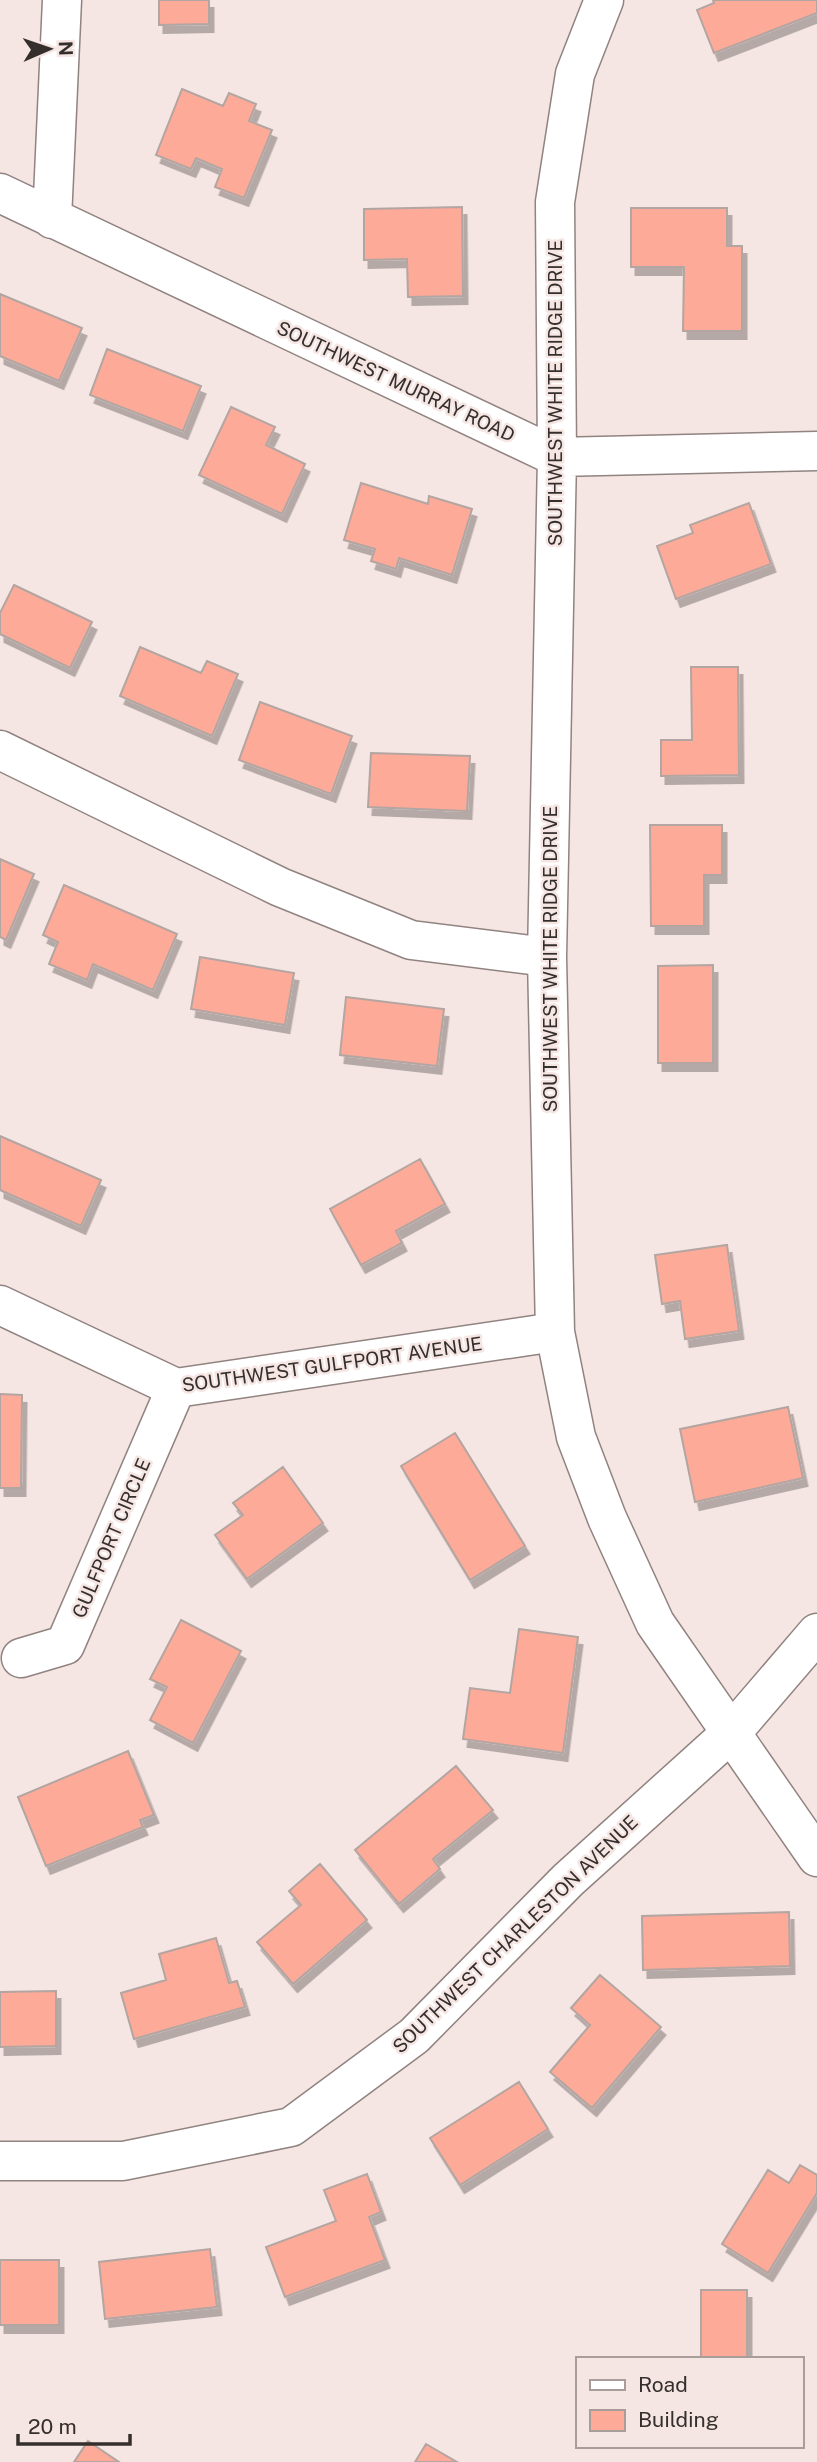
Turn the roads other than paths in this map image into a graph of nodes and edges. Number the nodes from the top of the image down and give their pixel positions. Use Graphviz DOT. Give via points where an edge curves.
graph roads {
  1 [pos="62,0"];
  2 [pos="604,0"];
  3 [pos="0,193"];
  4 [pos="52,219"];
  5 [pos="817,451"];
  6 [pos="557,457"];
  7 [pos="0,750"];
  8 [pos="547,957"];
  9 [pos="0,1305"];
  10 [pos="555,1332"];
  11 [pos="176,1388"];
  12 [pos="817,1633"];
  13 [pos="21,1658"];
  14 [pos="732,1732"];
  15 [pos="817,1857"];
  16 [pos="0,2161"];
  1 -- 4 [label="street"];
  2 -- 6 [label="street, SOUTHWEST WHITE RIDGE DRIVE" via="575,74 555,202"];
  3 -- 4 [label="street, SOUTHWEST MURRAY ROAD"];
  4 -- 6 [label="street, SOUTHWEST MURRAY ROAD"];
  5 -- 6 [label="street, SOUTHWEST MURRAY ROAD"];
  6 -- 8 [label="street, SOUTHWEST WHITE RIDGE DRIVE"];
  7 -- 8 [label="street" via="280,887 411,940"];
  8 -- 10 [label="street, SOUTHWEST WHITE RIDGE DRIVE"];
  9 -- 11 [label="street, SOUTHWEST GULFPORT AVENUE"];
  10 -- 11 [label="street, SOUTHWEST GULFPORT AVENUE"];
  10 -- 14 [label="street, SOUTHWEST WHITE RIDGE DRIVE" via="576,1437 607,1518 655,1623"];
  11 -- 13 [label="street, GULFPORT CIRCLE" via="65,1645"];
  12 -- 14 [label="street, SOUTHWEST CHARLESTON AVENUE"];
  14 -- 15 [label="street, SOUTHWEST WHITE RIDGE DRIVE"];
  14 -- 16 [label="street, SOUTHWEST CHARLESTON AVENUE" via="568,1880 414,2036 291,2127 123,2161"];
}
